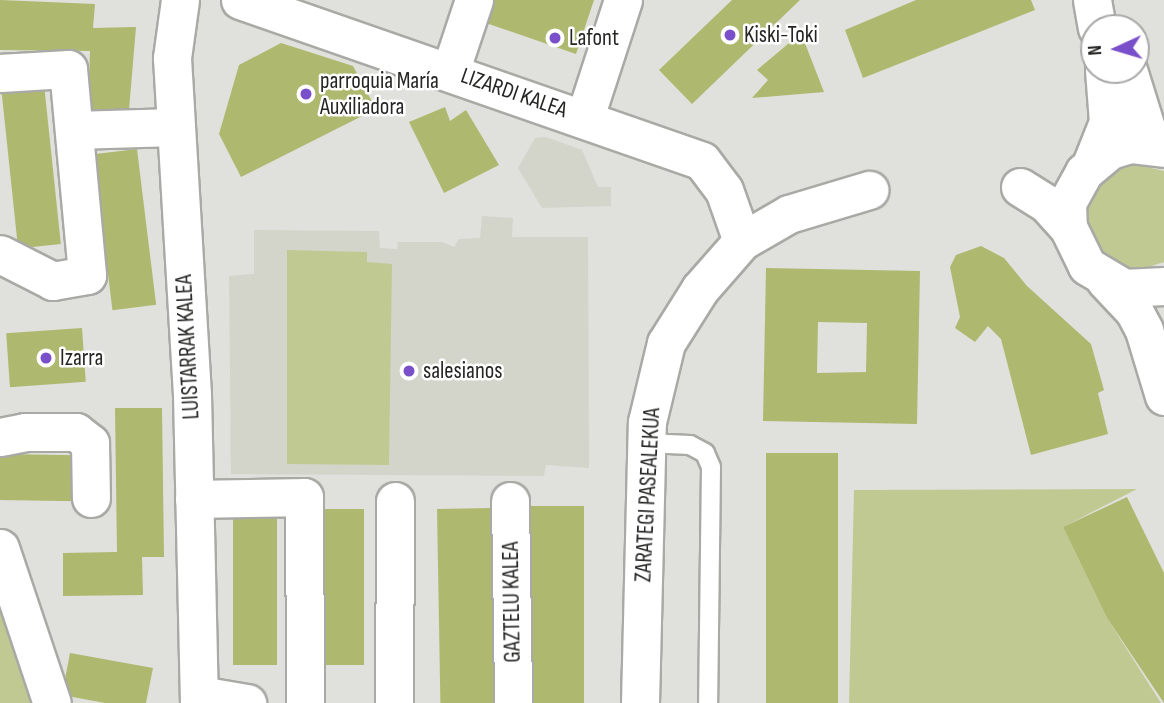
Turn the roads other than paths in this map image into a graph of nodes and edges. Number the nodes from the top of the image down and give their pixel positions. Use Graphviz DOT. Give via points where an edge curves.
graph roads {
  1 [pos="180,0"];
  2 [pos="240,0"];
  3 [pos="448,0"];
  4 [pos="474,0"];
  5 [pos="624,0"];
  6 [pos="280,6"];
  7 [pos="439,68"];
  8 [pos="0,73"];
  9 [pos="1105,84"];
  10 [pos="1133,84"];
  11 [pos="585,117"];
  12 [pos="174,127"];
  13 [pos="75,130"];
  14 [pos="1157,146"];
  15 [pos="1088,167"];
  16 [pos="869,190"];
  17 [pos="1068,227"];
  18 [pos="742,241"];
  19 [pos="0,254"];
  20 [pos="1105,280"];
  21 [pos="1164,286"];
  22 [pos="1164,396"];
  23 [pos="0,437"];
  24 [pos="646,443"];
  25 [pos="91,498"];
  26 [pos="194,499"];
  27 [pos="510,500"];
  28 [pos="395,501"];
  29 [pos="0,548"];
  30 [pos="199,699"];
  31 [pos="52,703"];
  32 [pos="247,703"];
  33 [pos="305,703"];
  34 [pos="394,703"];
  35 [pos="513,703"];
  36 [pos="640,703"];
  37 [pos="708,703"];
  1 -- 12 [label="street, LUISTARRAK KALEA" via="172,58"];
  2 -- 6 [label="street, LIZARDI KALEA"];
  3 -- 7 [label="street"];
  4 -- 7 [label="street"];
  5 -- 11 [label="street"];
  6 -- 7 [label="street, LIZARDI KALEA"];
  7 -- 11 [label="street, LIZARDI KALEA"];
  8 -- 13 [label="street" via="68,69"];
  9 -- 15 [label="street" via="1108,122"];
  10 -- 14 [label="street"];
  11 -- 18 [label="street, LIZARDI KALEA" via="702,161 724,190"];
  12 -- 13 [label="street"];
  12 -- 26 [label="street, LUISTARRAK KALEA"];
  13 -- 19 [label="street" via="88,275 53,281"];
  14 -- 15 [label="street" via="1110,150"];
  15 -- 17 [label="street" via="1067,203"];
  15 -- 17 [label="street" via="1021,183 1055,210"];
  16 -- 18 [label="street, ZARATEGI PASEALEKUA" via="789,214"];
  17 -- 20 [label="street" via="1087,266"];
  18 -- 24 [label="street, ZARATEGI PASEALEKUA" via="700,289 666,343"];
  20 -- 21 [label="street" via="1144,290"];
  20 -- 22 [label="street" via="1128,303 1144,330"];
  23 -- 25 [label="street" via="76,432 90,443"];
  24 -- 36 [label="street, ZARATEGI PASEALEKUA"];
  24 -- 37 [label="lane" via="690,445 705,453 711,467"];
  26 -- 30 [label="street, LUISTARRAK KALEA"];
  26 -- 33 [label="street" via="304,497"];
  27 -- 35 [label="street, GAZTELU KALEA"];
  28 -- 34 [label="street"];
  29 -- 31 [label="street"];
  30 -- 32 [label="street, LUISTARRAK KALEA"];
}
